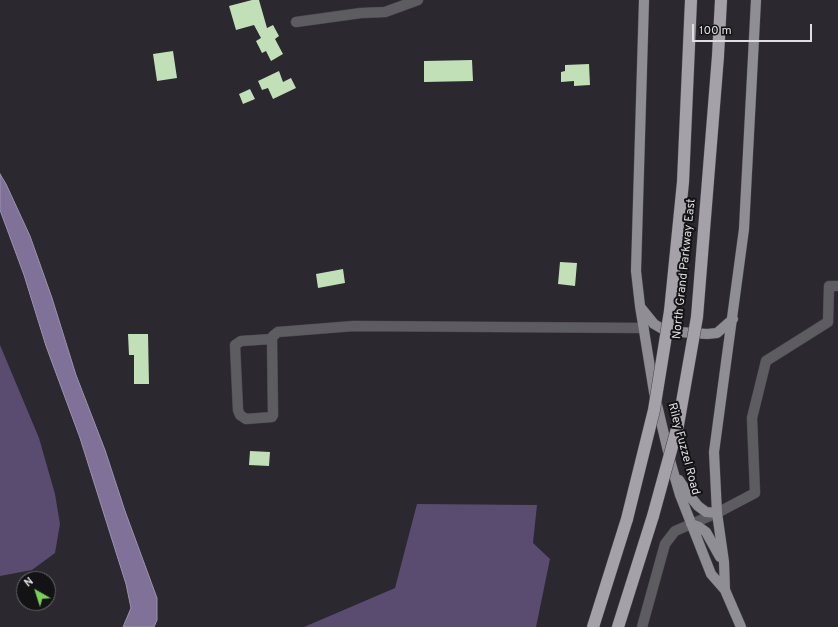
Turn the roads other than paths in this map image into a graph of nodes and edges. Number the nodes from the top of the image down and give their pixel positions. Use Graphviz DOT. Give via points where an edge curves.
graph roads {
  1 [pos="418,0"];
  2 [pos="644,0"];
  3 [pos="691,0"];
  4 [pos="721,0"];
  5 [pos="756,0"];
  6 [pos="296,22"];
  7 [pos="838,286"];
  8 [pos="640,306"];
  9 [pos="833,310"];
  10 [pos="733,319"];
  11 [pos="644,328"];
  12 [pos="272,339"];
  13 [pos="671,464"];
  14 [pos="717,513"];
  15 [pos="691,524"];
  16 [pos="724,562"];
  17 [pos="725,590"];
  18 [pos="593,627"];
  19 [pos="618,627"];
  20 [pos="642,627"];
  21 [pos="741,627"];
  1 -- 6 [label="street" via="386,12"];
  2 -- 8 [label="main road" via="636,271"];
  3 -- 18 [label="highway, North Grand Parkway East, bridge" via="683,182 670,311 654,410 627,519"];
  4 -- 19 [label="highway, North Grand Parkway East, bridge" via="697,317 678,425"];
  5 -- 10 [label="main road" via="744,229"];
  7 -- 9 [label="street" via="829,286"];
  8 -- 10 [label="main road" via="654,324 666,331 717,333"];
  8 -- 11 [label="main road, Riley Fuzzel Road"];
  9 -- 14 [label="street" via="828,322 766,361 752,418 755,492"];
  10 -- 14 [label="main road, Riley Fuzzel Road" via="714,452"];
  11 -- 12 [label="street" via="354,326 278,332"];
  11 -- 13 [label="main road, Riley Fuzzel Road" via="654,392"];
  12 -- 12 [label="street" via="273,415 246,419 238,410 234,345 240,341"];
  13 -- 14 [label="main road" via="698,506 706,512"];
  13 -- 15 [label="main road, Riley Fuzzel Road"];
  14 -- 15 [label="street"];
  14 -- 16 [label="main road, Riley Fuzzel Road"];
  15 -- 16 [label="main road" via="706,532"];
  15 -- 17 [label="main road, Riley Fuzzel Road" via="711,574"];
  15 -- 20 [label="street" via="676,531 665,544"];
  16 -- 17 [label="main road, Riley Fuzzel Road"];
  17 -- 21 [label="main road, Riley Fuzzel Road"];
}
